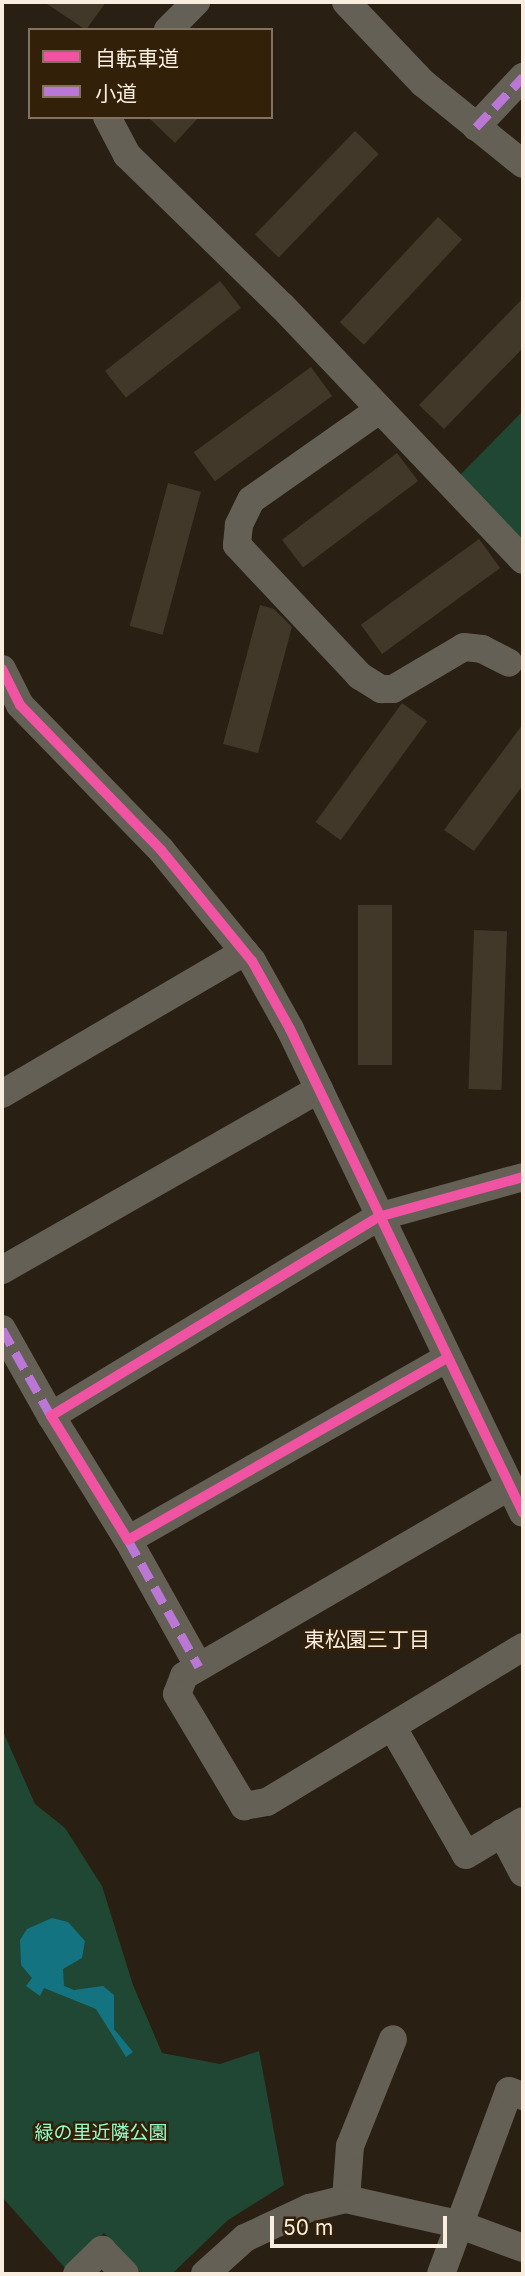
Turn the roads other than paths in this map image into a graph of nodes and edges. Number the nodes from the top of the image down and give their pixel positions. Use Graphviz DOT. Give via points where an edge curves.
graph roads {
  1 [pos="196,2"];
  2 [pos="346,2"];
  3 [pos="170,28"];
  4 [pos="523,78"];
  5 [pos="108,119"];
  6 [pos="476,127"];
  7 [pos="523,164"];
  8 [pos="379,410"];
  9 [pos="523,560"];
  10 [pos="519,659"];
  11 [pos="2,669"];
  12 [pos="244,952"];
  13 [pos="318,1089"];
  14 [pos="2,1094"];
  15 [pos="523,1177"];
  16 [pos="378,1217"];
  17 [pos="2,1270"];
  18 [pos="2,1329"];
  19 [pos="447,1358"];
  20 [pos="51,1416"];
  21 [pos="510,1486"];
  22 [pos="523,1513"];
  23 [pos="128,1540"];
  24 [pos="523,1647"];
  25 [pos="199,1667"];
  26 [pos="393,1728"];
  27 [pos="513,1827"];
  28 [pos="523,1873"];
  29 [pos="393,2039"];
  30 [pos="523,2096"];
  31 [pos="346,2199"];
  32 [pos="458,2224"];
  33 [pos="523,2248"];
  34 [pos="77,2274"];
  35 [pos="125,2274"];
  36 [pos="205,2274"];
  37 [pos="441,2274"];
  1 -- 3 [label="street"];
  2 -- 6 [label="street" via="423,83"];
  4 -- 6 [label="street"];
  5 -- 8 [label="street" via="127,155 282,306"];
  6 -- 7 [label="street"];
  8 -- 9 [label="street"];
  8 -- 10 [label="street" via="250,500 239,525 237,545 360,676 380,689 393,690 464,647"];
  11 -- 12 [label="street" via="20,705 161,850"];
  12 -- 13 [label="street"];
  12 -- 14 [label="street"];
  13 -- 16 [label="street"];
  13 -- 17 [label="street"];
  15 -- 16 [label="street"];
  16 -- 19 [label="street"];
  16 -- 20 [label="street"];
  18 -- 20 [label="street"];
  19 -- 21 [label="street"];
  19 -- 23 [label="street"];
  20 -- 23 [label="street"];
  21 -- 22 [label="street"];
  21 -- 25 [label="street"];
  23 -- 25 [label="street"];
  24 -- 26 [label="street"];
  25 -- 26 [label="street" via="184,1676 177,1694 244,1806 267,1802"];
  26 -- 27 [label="street" via="466,1855"];
  27 -- 28 [label="street"];
  29 -- 31 [label="street" via="350,2146"];
  30 -- 32 [label="street" via="509,2091"];
  31 -- 32 [label="street"];
  31 -- 36 [label="street" via="309,2207 245,2238"];
  32 -- 33 [label="street"];
  32 -- 37 [label="street"];
  34 -- 35 [label="street" via="102,2250"];
}
